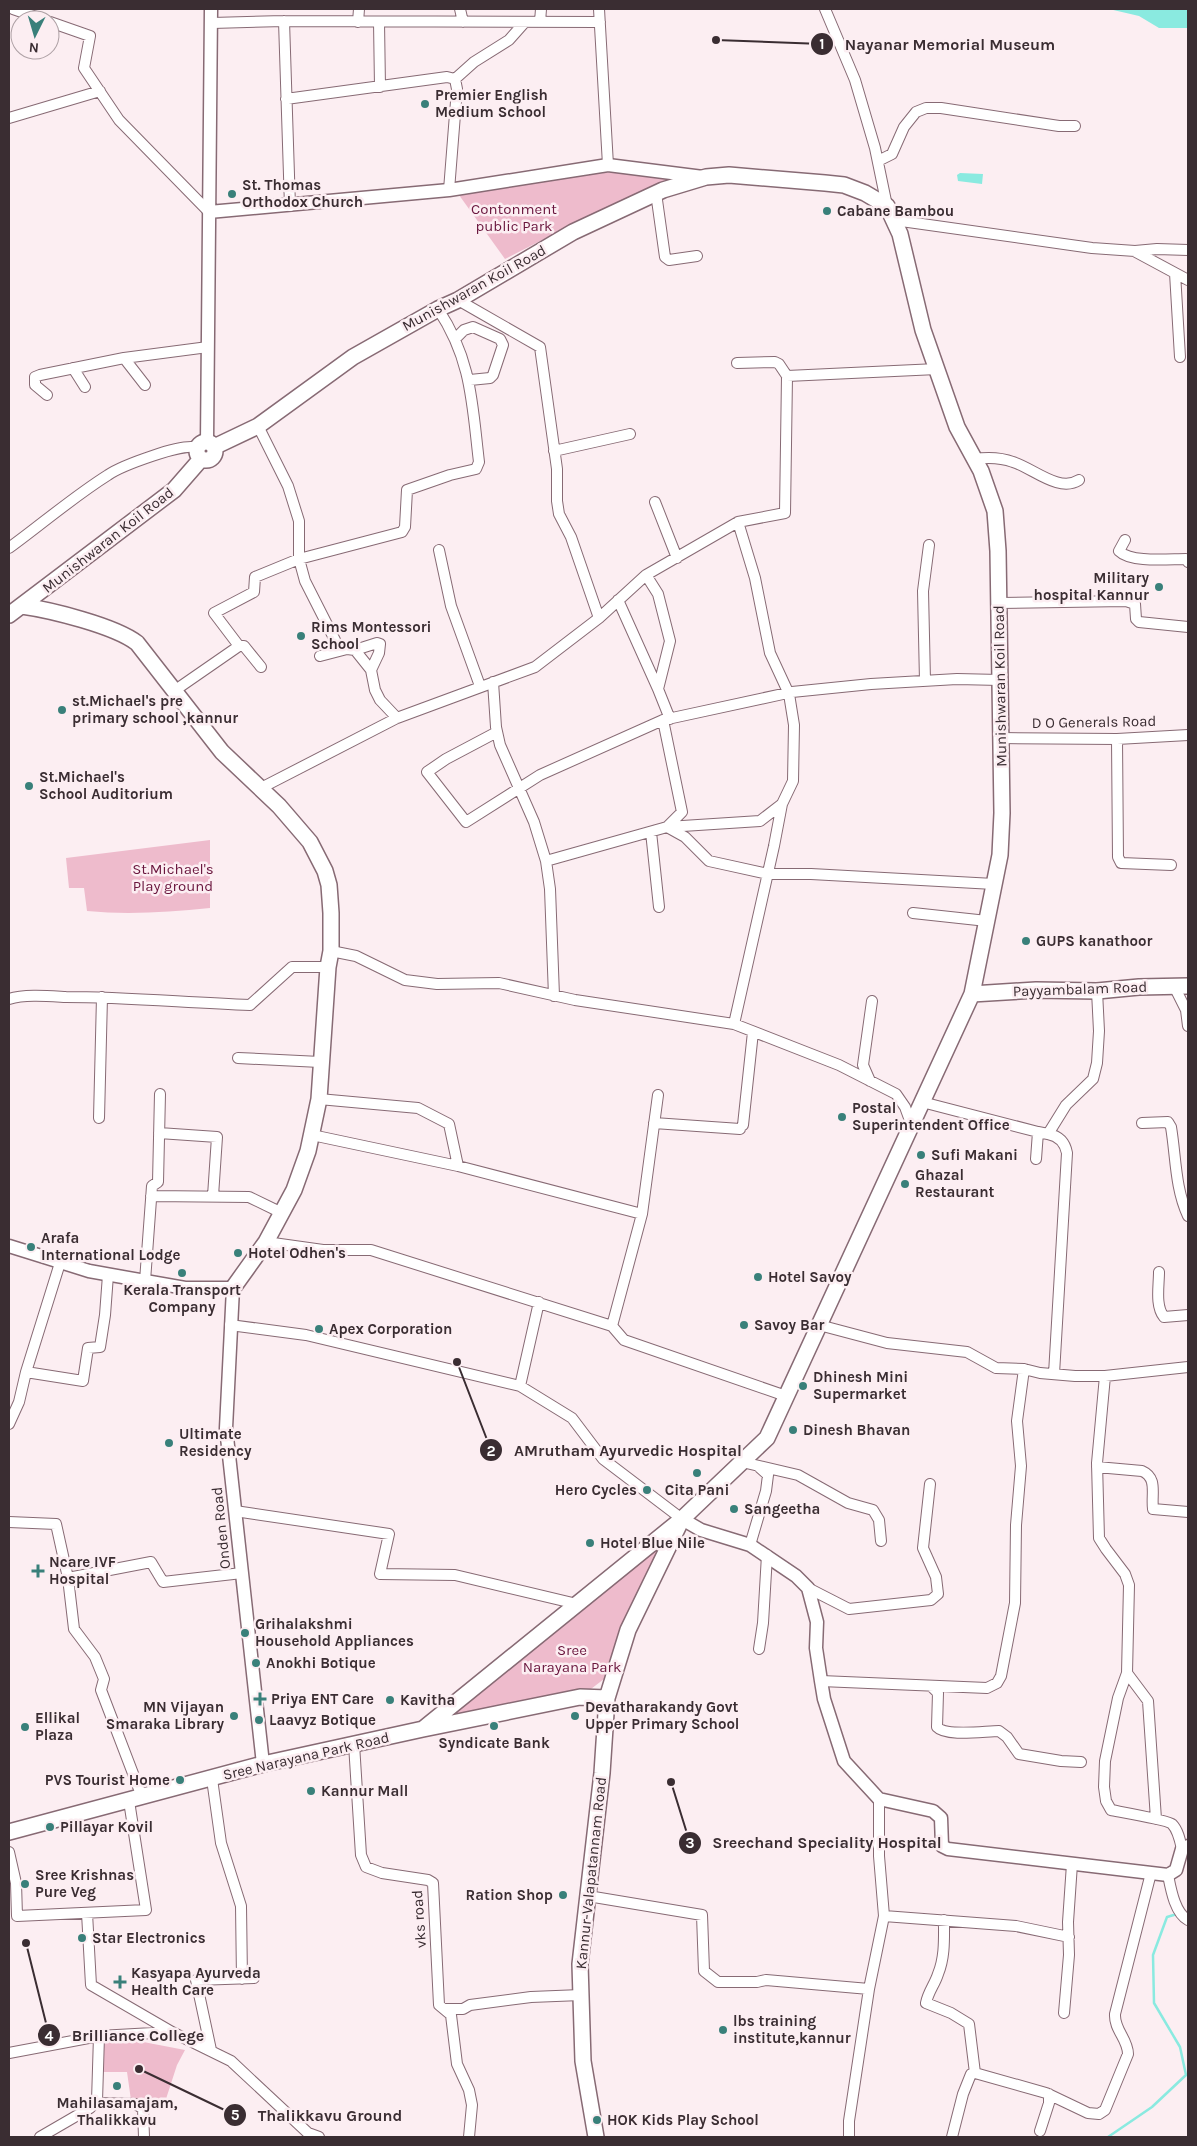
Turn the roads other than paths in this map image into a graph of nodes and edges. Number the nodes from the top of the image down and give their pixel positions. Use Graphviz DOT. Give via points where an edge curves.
graph roads {
  1 [pos="211,9"];
  2 [pos="358,9"];
  3 [pos="460,9"];
  4 [pos="541,9"];
  5 [pos="599,9"];
  6 [pos="825,9"];
  7 [pos="284,21"];
  8 [pos="358,22"];
  9 [pos="379,22"];
  10 [pos="462,22"];
  11 [pos="526,22"];
  12 [pos="540,22"];
  13 [pos="600,22"];
  14 [pos="212,23"];
  15 [pos="60,26"];
  16 [pos="455,79"];
  17 [pos="380,87"];
  18 [pos="100,91"];
  19 [pos="286,99"];
  20 [pos="9,118"];
  21 [pos="1076,126"];
  22 [pos="878,161"];
  23 [pos="608,165"];
  24 [pos="706,177"];
  25 [pos="448,190"];
  26 [pos="656,193"];
  27 [pos="290,206"];
  28 [pos="888,206"];
  29 [pos="209,212"];
  30 [pos="894,220"];
  31 [pos="1188,250"];
  32 [pos="1135,251"];
  33 [pos="697,256"];
  34 [pos="1174,273"];
  35 [pos="1188,280"];
  36 [pos="458,300"];
  37 [pos="438,309"];
  38 [pos="455,339"];
  39 [pos="208,347"];
  40 [pos="1180,357"];
  41 [pos="124,358"];
  42 [pos="737,363"];
  43 [pos="73,368"];
  44 [pos="937,369"];
  45 [pos="787,376"];
  46 [pos="470,380"];
  47 [pos="144,385"];
  48 [pos="85,386"];
  49 [pos="47,395"];
  50 [pos="258,426"];
  51 [pos="630,434"];
  52 [pos="205,449"];
  53 [pos="554,451"];
  54 [pos="974,459"];
  55 [pos="1079,480"];
  56 [pos="655,502"];
  57 [pos="738,522"];
  58 [pos="1125,540"];
  59 [pos="929,545"];
  60 [pos="9,548"];
  61 [pos="439,550"];
  62 [pos="677,558"];
  63 [pos="299,559"];
  64 [pos="1188,562"];
  65 [pos="646,575"];
  66 [pos="618,600"];
  67 [pos="999,603"];
  68 [pos="15,604"];
  69 [pos="9,615"];
  70 [pos="599,618"];
  71 [pos="1188,627"];
  72 [pos="239,646"];
  73 [pos="340,650"];
  74 [pos="356,650"];
  75 [pos="320,656"];
  76 [pos="261,667"];
  77 [pos="371,670"];
  78 [pos="1000,680"];
  79 [pos="925,681"];
  80 [pos="493,682"];
  81 [pos="480,686"];
  82 [pos="658,689"];
  83 [pos="174,691"];
  84 [pos="789,694"];
  85 [pos="397,718"];
  86 [pos="667,720"];
  87 [pos="497,732"];
  88 [pos="1188,735"];
  89 [pos="1001,738"];
  90 [pos="1116,739"];
  91 [pos="519,787"];
  92 [pos="261,788"];
  93 [pos="782,804"];
  94 [pos="667,827"];
  95 [pos="651,832"];
  96 [pos="546,861"];
  97 [pos="1171,865"];
  98 [pos="768,874"];
  99 [pos="994,884"];
  100 [pos="659,907"];
  101 [pos="913,913"];
  102 [pos="988,921"];
  103 [pos="330,951"];
  104 [pos="328,968"];
  105 [pos="1181,986"];
  106 [pos="1097,990"];
  107 [pos="972,994"];
  108 [pos="554,996"];
  109 [pos="102,997"];
  110 [pos="9,999"];
  111 [pos="872,1001"];
  112 [pos="734,1024"];
  113 [pos="1188,1026"];
  114 [pos="753,1032"];
  115 [pos="238,1058"];
  116 [pos="320,1062"];
  117 [pos="870,1081"];
  118 [pos="160,1094"];
  119 [pos="658,1095"];
  120 [pos="319,1099"];
  121 [pos="922,1102"];
  122 [pos="99,1118"];
  123 [pos="654,1123"];
  124 [pos="1142,1123"];
  125 [pos="912,1126"];
  126 [pos="159,1133"];
  127 [pos="1043,1133"];
  128 [pos="312,1135"];
  129 [pos="1036,1159"];
  130 [pos="458,1166"];
  131 [pos="152,1196"];
  132 [pos="213,1196"];
  133 [pos="282,1213"];
  134 [pos="642,1214"];
  135 [pos="1188,1216"];
  136 [pos="266,1242"];
  137 [pos="9,1246"];
  138 [pos="60,1262"];
  139 [pos="1159,1272"];
  140 [pos="108,1275"];
  141 [pos="145,1281"];
  142 [pos="233,1288"];
  143 [pos="539,1302"];
  144 [pos="1188,1314"];
  145 [pos="230,1325"];
  146 [pos="820,1325"];
  147 [pos="612,1326"];
  148 [pos="1188,1367"];
  149 [pos="1024,1369"];
  150 [pos="26,1372"];
  151 [pos="1054,1374"];
  152 [pos="1105,1376"];
  153 [pos="520,1386"];
  154 [pos="786,1396"];
  155 [pos="9,1424"];
  156 [pos="742,1462"];
  157 [pos="758,1466"];
  158 [pos="1097,1467"];
  159 [pos="930,1484"];
  160 [pos="235,1511"];
  161 [pos="1188,1512"];
  162 [pos="682,1519"];
  163 [pos="9,1522"];
  164 [pos="881,1540"];
  165 [pos="750,1545"];
  166 [pos="767,1555"];
  167 [pos="242,1573"];
  168 [pos="68,1578"];
  169 [pos="808,1588"];
  170 [pos="577,1604"];
  171 [pos="759,1649"];
  172 [pos="1126,1673"];
  173 [pos="821,1681"];
  174 [pos="932,1686"];
  175 [pos="607,1698"];
  176 [pos="423,1729"];
  177 [pos="354,1744"];
  178 [pos="1081,1762"];
  179 [pos="263,1764"];
  180 [pos="212,1779"];
  181 [pos="136,1799"];
  182 [pos="879,1799"];
  183 [pos="1156,1819"];
  184 [pos="9,1832"];
  185 [pos="1185,1847"];
  186 [pos="9,1852"];
  187 [pos="1072,1864"];
  188 [pos="1151,1873"];
  189 [pos="1168,1875"];
  190 [pos="588,1896"];
  191 [pos="87,1913"];
  192 [pos="884,1916"];
  193 [pos="1185,1919"];
  194 [pos="944,1920"];
  195 [pos="1069,1937"];
  196 [pos="254,1978"];
  197 [pos="242,1979"];
  198 [pos="869,1990"];
  199 [pos="581,1995"];
  200 [pos="445,2009"];
  201 [pos="1064,2013"];
  202 [pos="172,2032"];
  203 [pos="99,2036"];
  204 [pos="211,2050"];
  205 [pos="9,2053"];
  206 [pos="975,2073"];
  207 [pos="1049,2094"];
  208 [pos="95,2103"];
  209 [pos="1040,2131"];
  210 [pos="307,2135"];
  211 [pos="40,2137"];
  212 [pos="144,2137"];
  213 [pos="319,2137"];
  214 [pos="469,2137"];
  215 [pos="596,2137"];
  216 [pos="849,2137"];
  217 [pos="952,2137"];
  1 -- 14 [label="street"];
  2 -- 8 [label="street"];
  3 -- 10 [label="street"];
  4 -- 12 [label="street"];
  5 -- 13 [label="street"];
  6 -- 22 [label="street" via="855,80"];
  7 -- 8 [label="street"];
  7 -- 14 [label="street"];
  7 -- 19 [label="street"];
  8 -- 9 [label="street"];
  9 -- 10 [label="street"];
  9 -- 17 [label="street"];
  10 -- 11 [label="street"];
  11 -- 12 [label="street"];
  11 -- 16 [label="street" via="508,40"];
  12 -- 13 [label="street"];
  13 -- 23 [label="street"];
  14 -- 29 [label="street"];
  15 -- 18 [label="street" via="90,36 84,68"];
  16 -- 17 [label="street" via="446,76"];
  16 -- 25 [label="street" via="458,88"];
  17 -- 19 [label="street"];
  18 -- 20 [label="street"];
  18 -- 29 [label="street" via="119,120"];
  19 -- 27 [label="street"];
  21 -- 22 [label="street" via="926,108 916,112 904,127 892,154"];
  22 -- 28 [label="street"];
  23 -- 24 [label="street"];
  23 -- 25 [label="street"];
  24 -- 26 [label="main road, Munishwaran Koil Road"];
  24 -- 28 [label="main road, Munishwaran Koil Road" via="728,175 844,185"];
  25 -- 27 [label="street"];
  26 -- 33 [label="street" via="665,258"];
  26 -- 36 [label="main road, Munishwaran Koil Road" via="573,232"];
  27 -- 29 [label="street"];
  28 -- 30 [label="main road, Munishwaran Koil Road"];
  29 -- 39 [label="street"];
  30 -- 32 [label="street" via="1092,248"];
  30 -- 44 [label="main road, Munishwaran Koil Road" via="923,330"];
  31 -- 32 [label="street"];
  32 -- 34 [label="street"];
  34 -- 35 [label="street"];
  34 -- 40 [label="street"];
  36 -- 37 [label="main road, Munishwaran Koil Road"];
  36 -- 53 [label="street" via="540,347"];
  37 -- 38 [label="street"];
  37 -- 50 [label="main road, Munishwaran Koil Road" via="353,357"];
  38 -- 46 [label="street"];
  38 -- 46 [label="street" via="472,327 491,334 503,346 493,376"];
  39 -- 41 [label="street"];
  39 -- 52 [label="street"];
  41 -- 43 [label="street"];
  41 -- 47 [label="street"];
  42 -- 45 [label="street" via="775,362"];
  43 -- 48 [label="street"];
  43 -- 49 [label="street" via="35,377 35,385"];
  44 -- 45 [label="street"];
  44 -- 54 [label="main road, Munishwaran Koil Road" via="957,427"];
  45 -- 57 [label="street" via="785,513"];
  46 -- 63 [label="street" via="479,462 476,469 407,490 402,532"];
  50 -- 52 [label="main road, Munishwaran Koil Road"];
  50 -- 63 [label="street" via="288,486 299,521"];
  51 -- 53 [label="street"];
  52 -- 60 [label="street" via="192,446 173,450 109,474"];
  52 -- 68 [label="main road, Munishwaran Koil Road" via="174,490"];
  53 -- 70 [label="street" via="559,514 571,537"];
  54 -- 55 [label="street" via="993,457 1015,462 1063,483 1074,484"];
  54 -- 67 [label="main road, Munishwaran Koil Road" via="995,511"];
  56 -- 62 [label="street"];
  57 -- 62 [label="street"];
  57 -- 84 [label="street" via="755,578 770,653"];
  58 -- 64 [label="street" via="1119,551 1124,556 1186,559"];
  59 -- 79 [label="street" via="923,591"];
  61 -- 81 [label="street" via="451,606"];
  62 -- 65 [label="street"];
  63 -- 72 [label="street" via="255,577 254,592 214,613"];
  63 -- 73 [label="street" via="305,580"];
  65 -- 66 [label="street"];
  65 -- 82 [label="street" via="658,594 670,641"];
  66 -- 70 [label="street"];
  66 -- 82 [label="street"];
  67 -- 71 [label="street" via="1126,601 1135,604 1139,622"];
  67 -- 78 [label="main road, Munishwaran Koil Road"];
  68 -- 69 [label="main road, Munishwaran Koil Road"];
  68 -- 83 [label="main road" via="66,616 130,638 160,670"];
  70 -- 80 [label="street" via="535,667"];
  72 -- 76 [label="street" via="244,646"];
  72 -- 83 [label="street"];
  73 -- 74 [label="street"];
  73 -- 75 [label="street"];
  74 -- 77 [label="street"];
  74 -- 77 [label="street" via="380,644"];
  77 -- 85 [label="street" via="380,700"];
  78 -- 79 [label="street"];
  78 -- 89 [label="main road, Munishwaran Koil Road"];
  79 -- 84 [label="street"];
  80 -- 81 [label="street"];
  80 -- 87 [label="street"];
  81 -- 85 [label="street"];
  82 -- 86 [label="street"];
  83 -- 92 [label="main road" via="222,752"];
  84 -- 86 [label="street"];
  84 -- 93 [label="street" via="794,725 793,780"];
  85 -- 92 [label="street"];
  86 -- 91 [label="street" via="540,774"];
  86 -- 94 [label="street" via="682,812"];
  87 -- 91 [label="street"];
  87 -- 91 [label="street" via="427,772 466,822"];
  88 -- 90 [label="street, D O Generals Road"];
  89 -- 90 [label="street, D O Generals Road"];
  89 -- 99 [label="main road, Munishwaran Koil Road" via="1000,856"];
  90 -- 97 [label="street" via="1118,857 1121,863"];
  91 -- 96 [label="street"];
  92 -- 103 [label="main road" via="301,830 326,870 331,913"];
  93 -- 94 [label="street" via="760,821"];
  93 -- 98 [label="street"];
  94 -- 95 [label="street"];
  94 -- 98 [label="street" via="685,837 709,861"];
  95 -- 96 [label="street"];
  95 -- 100 [label="street"];
  96 -- 108 [label="street"];
  98 -- 99 [label="street"];
  98 -- 112 [label="street"];
  99 -- 102 [label="main road, Munishwaran Koil Road"];
  101 -- 102 [label="street"];
  102 -- 107 [label="main road, Munishwaran Koil Road"];
  103 -- 104 [label="main road"];
  103 -- 108 [label="street" via="356,956 405,980 437,984 499,983"];
  104 -- 109 [label="street" via="292,967 250,1005"];
  104 -- 116 [label="main road"];
  105 -- 106 [label="main road, Payyambalam Road"];
  105 -- 113 [label="street"];
  106 -- 107 [label="main road, Payyambalam Road"];
  106 -- 127 [label="street" via="1099,1031 1093,1080 1066,1104"];
  107 -- 121 [label="main road, Munishwaran Koil Road"];
  108 -- 112 [label="street"];
  109 -- 110 [label="street"];
  109 -- 122 [label="street"];
  111 -- 117 [label="street" via="863,1065"];
  112 -- 114 [label="street"];
  114 -- 117 [label="street" via="839,1065"];
  114 -- 123 [label="street" via="742,1127"];
  115 -- 116 [label="street"];
  116 -- 120 [label="main road"];
  117 -- 125 [label="street" via="896,1094 906,1107"];
  118 -- 126 [label="street"];
  119 -- 123 [label="street"];
  120 -- 128 [label="main road"];
  120 -- 130 [label="street" via="418,1108 449,1124"];
  121 -- 125 [label="main road, Munishwaran Koil Road"];
  121 -- 127 [label="street"];
  123 -- 134 [label="street"];
  124 -- 135 [label="street" via="1168,1122 1171,1128 1175,1167"];
  125 -- 146 [label="main road, Munishwaran Koil Road"];
  126 -- 131 [label="street" via="158,1182 152,1186"];
  126 -- 132 [label="street" via="217,1137"];
  127 -- 129 [label="street"];
  127 -- 151 [label="street" via="1062,1140 1068,1152"];
  128 -- 130 [label="street"];
  128 -- 133 [label="main road" via="294,1190"];
  130 -- 134 [label="street"];
  131 -- 132 [label="street"];
  131 -- 141 [label="street"];
  132 -- 133 [label="street" via="249,1197"];
  133 -- 136 [label="main road"];
  134 -- 147 [label="street"];
  136 -- 142 [label="main road"];
  136 -- 143 [label="street" via="322,1250 371,1250"];
  137 -- 138 [label="street"];
  138 -- 140 [label="street"];
  138 -- 150 [label="street"];
  139 -- 144 [label="street" via="1161,1313 1164,1317"];
  140 -- 141 [label="street"];
  140 -- 150 [label="street" via="100,1347 88,1348 83,1381"];
  141 -- 142 [label="street" via="185,1288"];
  142 -- 145 [label="street, Onden Road"];
  143 -- 147 [label="street"];
  143 -- 153 [label="street"];
  145 -- 153 [label="street" via="306,1336"];
  145 -- 160 [label="street, Onden Road" via="226,1428"];
  146 -- 149 [label="street" via="887,1344 967,1352 996,1368"];
  146 -- 154 [label="main road, Munishwaran Koil Road"];
  147 -- 154 [label="street" via="624,1340"];
  148 -- 152 [label="street"];
  149 -- 151 [label="street"];
  149 -- 174 [label="street" via="1017,1421 1021,1466 1014,1603 1001,1676 997,1683 987,1688"];
  150 -- 155 [label="street" via="19,1402"];
  151 -- 152 [label="street"];
  152 -- 158 [label="street"];
  153 -- 162 [label="street" via="572,1418 603,1459"];
  154 -- 156 [label="main road, Munishwaran Koil Road" via="767,1438"];
  156 -- 157 [label="street"];
  156 -- 162 [label="main road, Munishwaran Koil Road"];
  157 -- 164 [label="street" via="798,1475 848,1503 874,1510"];
  157 -- 165 [label="street" via="768,1475"];
  158 -- 161 [label="street" via="1148,1473 1153,1485 1152,1509"];
  158 -- 172 [label="street" via="1099,1538 1126,1574 1129,1584"];
  159 -- 169 [label="street" via="923,1548 936,1577 938,1594 932,1600 848,1609"];
  160 -- 167 [label="street, Onden Road"];
  160 -- 170 [label="street" via="389,1534 380,1574 455,1575"];
  162 -- 165 [label="street" via="701,1530"];
  162 -- 170 [label="main road, Munishwaran Koil Road"];
  162 -- 175 [label="main road, Kannur-Valapatannam Road" via="628,1630"];
  163 -- 168 [label="street" via="56,1524"];
  165 -- 166 [label="street"];
  166 -- 169 [label="street"];
  166 -- 171 [label="street" via="764,1623"];
  167 -- 168 [label="street" via="163,1582 151,1562"];
  167 -- 179 [label="street, Onden Road"];
  168 -- 181 [label="street" via="74,1629 95,1657 104,1679 101,1690"];
  169 -- 173 [label="street" via="817,1622 816,1648"];
  170 -- 176 [label="main road, Munishwaran Koil Road"];
  172 -- 183 [label="street" via="1148,1701"];
  172 -- 183 [label="street" via="1105,1761 1106,1801 1111,1810"];
  173 -- 174 [label="street"];
  173 -- 182 [label="street" via="844,1760"];
  174 -- 178 [label="street" via="938,1693 937,1727 941,1732 999,1731 1019,1754"];
  175 -- 176 [label="main road, Sree Narayana Park Road" via="580,1697"];
  175 -- 190 [label="main road, Kannur-Valapatannam Road"];
  176 -- 177 [label="main road, Sree Narayana Park Road"];
  177 -- 179 [label="main road, Sree Narayana Park Road"];
  177 -- 200 [label="street, vks road" via="361,1855 366,1867 433,1883 439,2005"];
  179 -- 180 [label="main road, Sree Narayana Park Road"];
  180 -- 181 [label="main road, Sree Narayana Park Road"];
  180 -- 197 [label="street" via="221,1843 241,1906"];
  181 -- 184 [label="main road, Sree Narayana Park Road"];
  181 -- 191 [label="street" via="146,1910"];
  182 -- 187 [label="street" via="933,1811 941,1818 942,1846 948,1849"];
  182 -- 192 [label="street"];
  183 -- 185 [label="street" via="1172,1823"];
  185 -- 189 [label="street" via="1176,1870"];
  186 -- 191 [label="street" via="16,1883 17,1916"];
  187 -- 188 [label="street"];
  187 -- 195 [label="street"];
  188 -- 189 [label="street"];
  188 -- 207 [label="street" via="1115,2014 1114,2022 1128,2045 1128,2054 1105,2110 1099,2114 1088,2113"];
  189 -- 193 [label="street"];
  190 -- 198 [label="street" via="702,1915 704,1971 718,1982 766,1980"];
  190 -- 199 [label="main road, Kannur-Valapatannam Road" via="580,1964"];
  191 -- 202 [label="street" via="91,1985"];
  192 -- 194 [label="street"];
  192 -- 198 [label="street"];
  194 -- 195 [label="street" via="1016,1926"];
  194 -- 206 [label="street" via="944,1951 926,2003 969,2024"];
  195 -- 201 [label="street"];
  196 -- 197 [label="street"];
  197 -- 204 [label="street" via="196,1980"];
  198 -- 216 [label="street"];
  199 -- 200 [label="street" via="497,2000 463,2009"];
  199 -- 215 [label="main road, Kannur-Valapatannam Road" via="583,2061"];
  200 -- 214 [label="street, vks road" via="451,2015 460,2072 470,2090"];
  202 -- 203 [label="street"];
  202 -- 204 [label="street"];
  203 -- 205 [label="street"];
  203 -- 208 [label="street"];
  204 -- 210 [label="street" via="231,2061"];
  206 -- 207 [label="street"];
  206 -- 217 [label="street" via="971,2074 963,2094"];
  207 -- 209 [label="street"];
  208 -- 211 [label="street"];
  208 -- 212 [label="street" via="141,2106"];
  210 -- 213 [label="street"];
}
